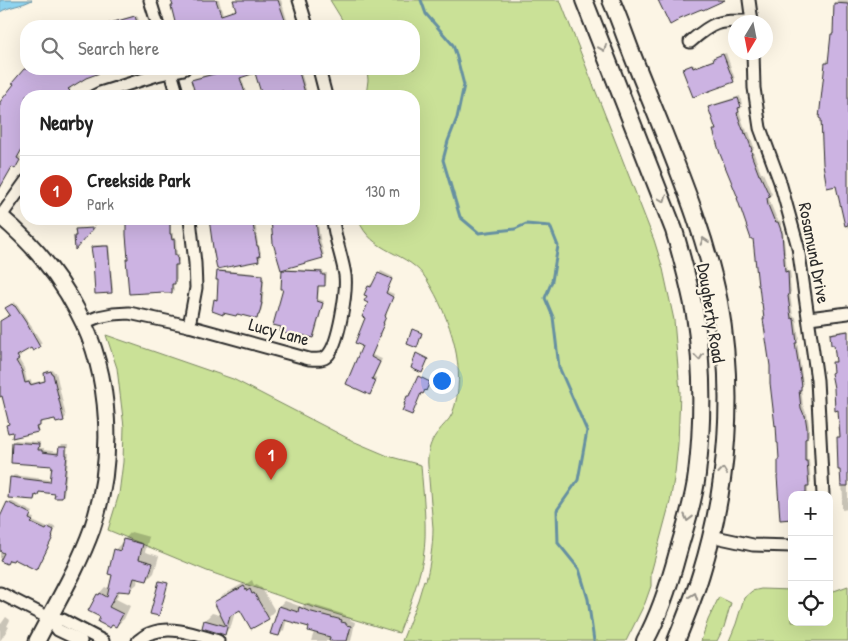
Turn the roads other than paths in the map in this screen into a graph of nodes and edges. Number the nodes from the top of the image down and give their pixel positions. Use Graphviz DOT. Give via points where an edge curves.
graph roads {
  1 [pos="150,0"];
  2 [pos="299,0"];
  3 [pos="584,0"];
  4 [pos="612,0"];
  5 [pos="749,0"];
  6 [pos="750,15"];
  7 [pos="156,20"];
  8 [pos="304,20"];
  9 [pos="728,20"];
  10 [pos="690,42"];
  11 [pos="753,60"];
  12 [pos="160,75"];
  13 [pos="171,75"];
  14 [pos="321,75"];
  15 [pos="110,90"];
  16 [pos="176,90"];
  17 [pos="324,90"];
  18 [pos="20,189"];
  19 [pos="0,216"];
  20 [pos="191,225"];
  21 [pos="334,225"];
  22 [pos="848,313"];
  23 [pos="809,318"];
  24 [pos="83,323"];
  25 [pos="189,326"];
  26 [pos="823,491"];
  27 [pos="711,536"];
  28 [pos="788,546"];
  29 [pos="0,593"];
  30 [pos="49,618"];
  31 [pos="646,639"];
  32 [pos="37,641"];
  33 [pos="81,641"];
  34 [pos="103,641"];
  35 [pos="138,641"];
  36 [pos="218,641"];
  37 [pos="676,641"];
  1 -- 7 [label="street"];
  2 -- 8 [label="street"];
  3 -- 31 [label="main road, Dougherty Road, one-way" via="674,230 695,315 701,421 697,475 673,572"];
  27 -- 4 [label="main road, Dougherty Road, one-way" via="723,474 727,418 719,303 706,246 689,197"];
  5 -- 6 [label="street"];
  9 -- 10 [label="street" via="715,23"];
  11 -- 23 [label="street, Rosamund Drive" via="760,128 798,246"];
  12 -- 15 [label="street"];
  13 -- 16 [label="street"];
  14 -- 17 [label="street"];
  18 -- 19 [label="street"];
  19 -- 24 [label="street" via="57,277"];
  20 -- 25 [label="street" via="196,288"];
  21 -- 25 [label="street, Lucy Lane" via="345,277 345,298 342,318 328,356 322,360 309,359"];
  22 -- 23 [label="street"];
  23 -- 26 [label="street, Rosamund Drive" via="817,380"];
  24 -- 25 [label="street, Lucy Lane" via="98,317 129,313"];
  24 -- 30 [label="street" via="101,376 108,428 106,464 92,528"];
  27 -- 28 [label="street" via="753,545"];
  37 -- 27 [label="main road, Dougherty Road, one-way" via="701,574"];
  29 -- 30 [label="street"];
  30 -- 32 [label="street"];
  30 -- 33 [label="street" via="58,630"];
  30 -- 34 [label="street" via="63,620"];
  35 -- 36 [label="street" via="163,630 182,631"];
}
